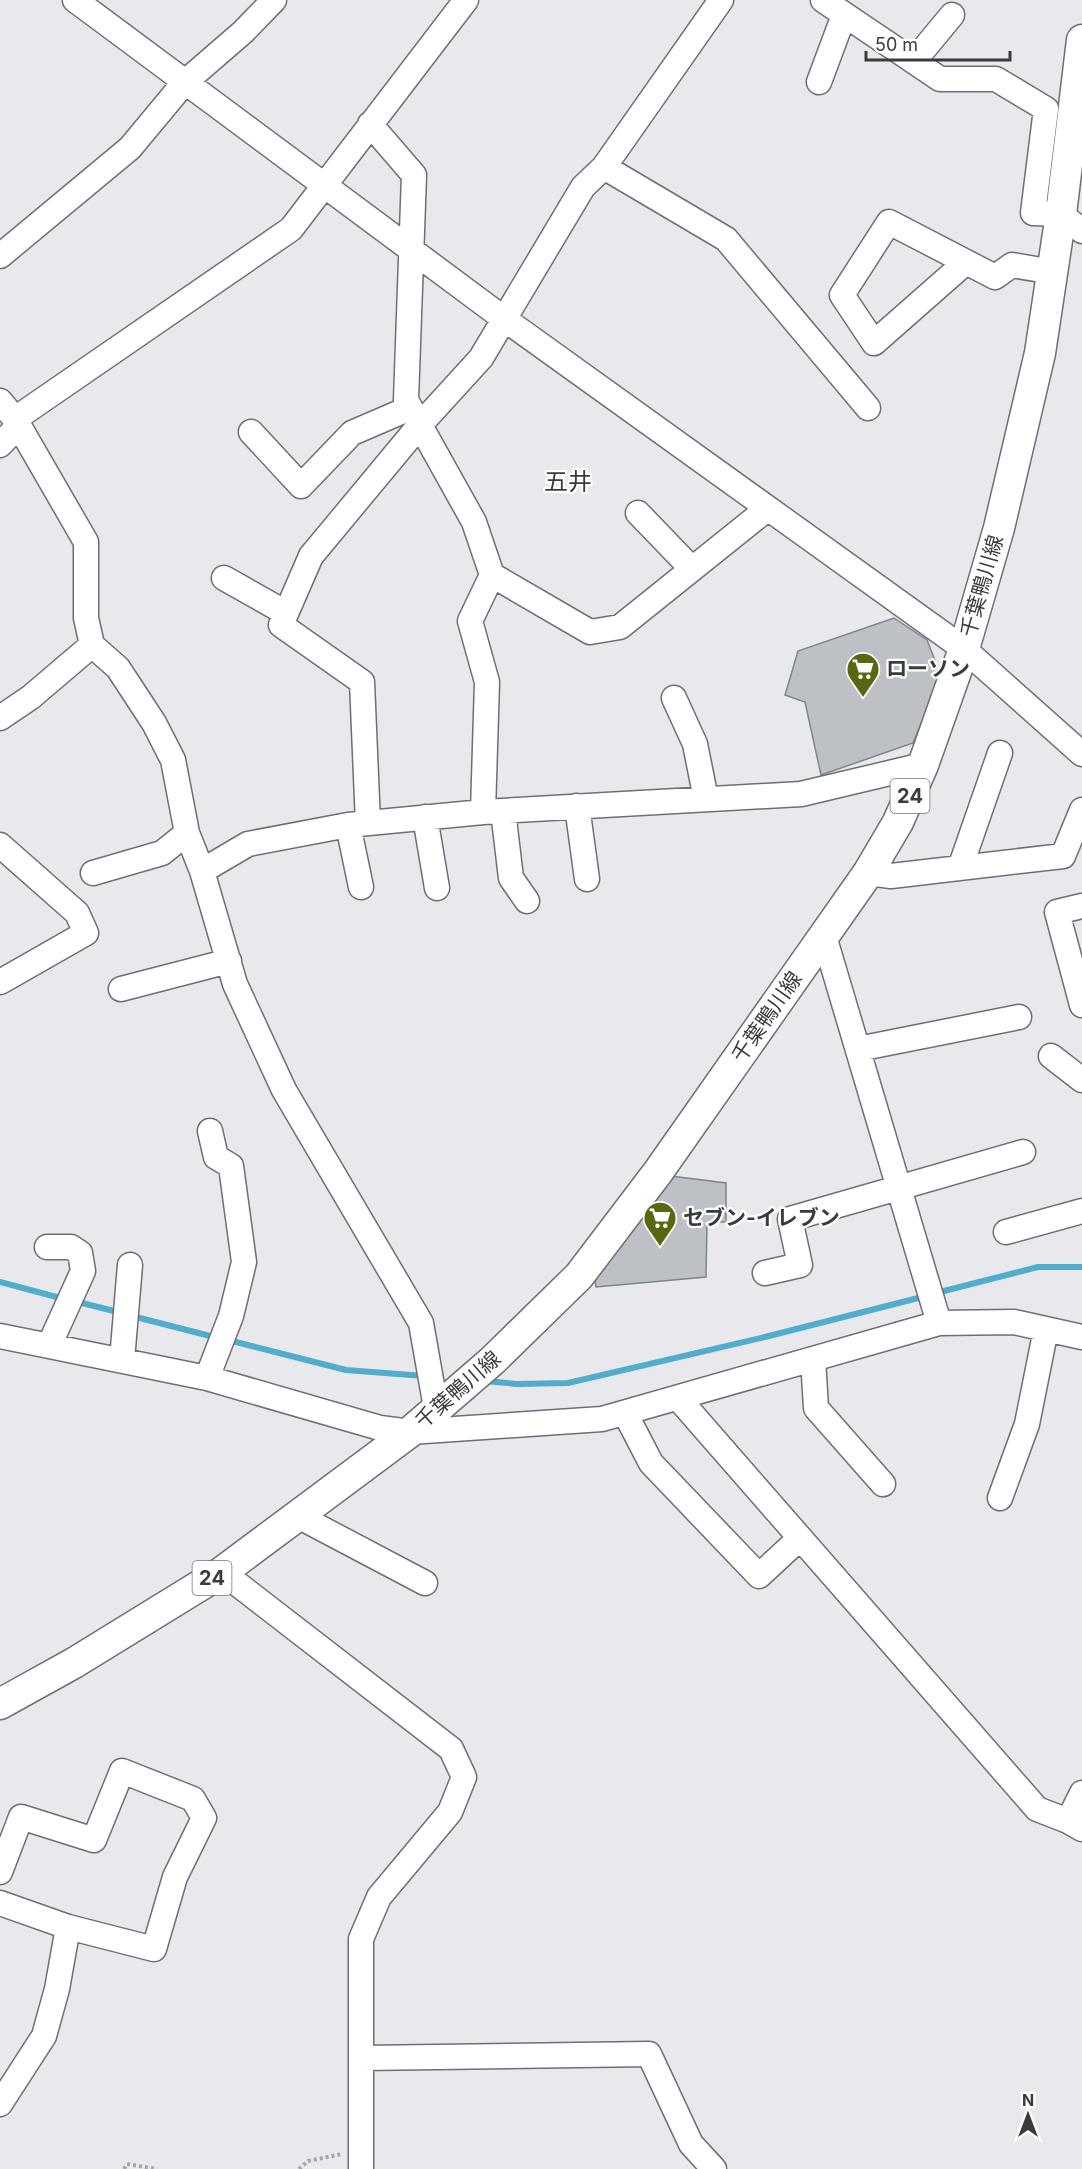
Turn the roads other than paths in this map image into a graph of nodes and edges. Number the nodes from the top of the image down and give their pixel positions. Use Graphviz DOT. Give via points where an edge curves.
graph roads {
  1 [pos="75,0"];
  2 [pos="274,0"];
  3 [pos="466,0"];
  4 [pos="721,0"];
  5 [pos="823,0"];
  6 [pos="844,15"];
  7 [pos="952,15"];
  8 [pos="1082,40"];
  9 [pos="914,62"];
  10 [pos="819,82"];
  11 [pos="184,83"];
  12 [pos="370,124"];
  13 [pos="604,167"];
  14 [pos="322,186"];
  15 [pos="1075,218"];
  16 [pos="411,250"];
  17 [pos="0,256"];
  18 [pos="966,262"];
  19 [pos="1053,272"];
  20 [pos="503,318"];
  21 [pos="868,408"];
  22 [pos="11,415"];
  23 [pos="415,417"];
  24 [pos="251,432"];
  25 [pos="0,445"];
  26 [pos="766,509"];
  27 [pos="638,513"];
  28 [pos="692,568"];
  29 [pos="492,575"];
  30 [pos="224,578"];
  31 [pos="286,613"];
  32 [pos="92,645"];
  33 [pos="964,649"];
  34 [pos="674,698"];
  35 [pos="0,718"];
  36 [pos="1000,753"];
  37 [pos="1082,754"];
  38 [pos="923,765"];
  39 [pos="706,799"];
  40 [pos="577,806"];
  41 [pos="1082,810"];
  42 [pos="493,811"];
  43 [pos="425,817"];
  44 [pos="358,824"];
  45 [pos="187,832"];
  46 [pos="0,845"];
  47 [pos="960,868"];
  48 [pos="202,871"];
  49 [pos="93,873"];
  50 [pos="867,873"];
  51 [pos="587,879"];
  52 [pos="361,887"];
  53 [pos="437,888"];
  54 [pos="527,901"];
  55 [pos="1082,906"];
  56 [pos="824,936"];
  57 [pos="229,961"];
  58 [pos="0,982"];
  59 [pos="121,989"];
  60 [pos="1082,1005"];
  61 [pos="1019,1017"];
  62 [pos="858,1049"];
  63 [pos="1051,1056"];
  64 [pos="1082,1080"];
  65 [pos="210,1131"];
  66 [pos="1023,1152"];
  67 [pos="899,1188"];
  68 [pos="1082,1211"];
  69 [pos="1006,1232"];
  70 [pos="46,1248"];
  71 [pos="130,1265"];
  72 [pos="765,1273"];
  73 [pos="939,1323"];
  74 [pos="1046,1329"];
  75 [pos="0,1336"];
  76 [pos="1082,1336"];
  77 [pos="49,1346"];
  78 [pos="813,1359"];
  79 [pos="122,1360"];
  80 [pos="207,1378"];
  81 [pos="678,1398"];
  82 [pos="436,1408"];
  83 [pos="625,1413"];
  84 [pos="410,1432"];
  85 [pos="883,1484"];
  86 [pos="1000,1498"];
  87 [pos="296,1515"];
  88 [pos="800,1538"];
  89 [pos="222,1572"];
  90 [pos="425,1583"];
  91 [pos="0,1704"];
  92 [pos="1082,1793"];
  93 [pos="1075,1825"];
  94 [pos="0,1872"];
  95 [pos="0,1903"];
  96 [pos="68,1927"];
  97 [pos="362,2058"];
  98 [pos="0,2104"];
  99 [pos="361,2160"];
  100 [pos="714,2169"];
  1 -- 11 [label="street"];
  2 -- 11 [label="street"];
  3 -- 12 [label="street"];
  4 -- 13 [label="street"];
  5 -- 6 [label="street"];
  6 -- 9 [label="street"];
  6 -- 10 [label="street"];
  7 -- 9 [label="street"];
  8 -- 15 [label="main road, 千葉鴨川線 / 24"];
  9 -- 15 [label="street" via="940,79 996,79 1046,109 1033,213"];
  11 -- 14 [label="street"];
  11 -- 17 [label="street" via="130,148"];
  12 -- 14 [label="street"];
  12 -- 16 [label="street" via="414,175"];
  13 -- 20 [label="street" via="583,187"];
  13 -- 21 [label="street" via="726,239"];
  14 -- 16 [label="street"];
  14 -- 22 [label="street" via="291,229"];
  15 -- 19 [label="main road, 千葉鴨川線 / 24"];
  16 -- 20 [label="street"];
  16 -- 23 [label="street" via="406,400"];
  18 -- 18 [label="street" via="889,222 842,295 874,343"];
  18 -- 19 [label="street" via="995,277 1012,265"];
  19 -- 33 [label="main road, 千葉鴨川線 / 24" via="1040,353 999,528"];
  20 -- 23 [label="street" via="481,358"];
  20 -- 26 [label="street"];
  22 -- 25 [label="street"];
  22 -- 32 [label="street" via="86,542 86,618"];
  23 -- 24 [label="street" via="352,433 301,486"];
  23 -- 29 [label="street" via="474,522"];
  23 -- 31 [label="street" via="310,556"];
  26 -- 28 [label="street"];
  26 -- 33 [label="street"];
  27 -- 28 [label="street"];
  28 -- 29 [label="street" via="626,624 590,632"];
  29 -- 42 [label="street" via="470,621 487,682"];
  30 -- 31 [label="street"];
  31 -- 44 [label="street" via="281,625 362,682"];
  32 -- 35 [label="street"];
  32 -- 45 [label="street" via="118,668 173,760"];
  33 -- 37 [label="street"];
  33 -- 38 [label="main road, 千葉鴨川線 / 24"];
  34 -- 39 [label="street" via="695,744"];
  36 -- 47 [label="street"];
  38 -- 39 [label="street" via="801,794"];
  38 -- 50 [label="main road, 千葉鴨川線 / 24" via="898,822"];
  39 -- 40 [label="street"];
  40 -- 42 [label="street"];
  40 -- 51 [label="street"];
  41 -- 47 [label="street" via="1063,856"];
  42 -- 43 [label="street"];
  42 -- 54 [label="street" via="511,878"];
  43 -- 44 [label="street"];
  43 -- 53 [label="street"];
  44 -- 48 [label="street" via="248,844"];
  44 -- 52 [label="street"];
  45 -- 48 [label="street"];
  45 -- 49 [label="street" via="162,853"];
  46 -- 58 [label="street" via="77,913 86,933"];
  47 -- 50 [label="street" via="891,876"];
  48 -- 57 [label="street"];
  50 -- 56 [label="main road, 千葉鴨川線 / 24"];
  55 -- 60 [label="street" via="1057,912"];
  56 -- 62 [label="street"];
  56 -- 82 [label="main road, 千葉鴨川線 / 24" via="658,1172 579,1276 492,1361"];
  57 -- 59 [label="street"];
  57 -- 82 [label="street" via="284,1090 421,1323"];
  61 -- 62 [label="street"];
  62 -- 67 [label="street"];
  63 -- 64 [label="street"];
  65 -- 80 [label="street" via="216,1157 231,1166 244,1262 231,1316"];
  66 -- 67 [label="street"];
  67 -- 72 [label="street" via="790,1219 800,1265"];
  67 -- 73 [label="street"];
  68 -- 69 [label="street"];
  70 -- 77 [label="street" via="71,1246 80,1253 83,1270"];
  71 -- 79 [label="street"];
  73 -- 74 [label="street" via="1014,1322"];
  73 -- 78 [label="street"];
  74 -- 76 [label="street"];
  74 -- 86 [label="street" via="1027,1424"];
  75 -- 77 [label="street"];
  77 -- 79 [label="street"];
  78 -- 81 [label="street"];
  78 -- 85 [label="street" via="816,1408"];
  79 -- 80 [label="street"];
  80 -- 84 [label="street" via="380,1428"];
  81 -- 83 [label="street"];
  81 -- 88 [label="street"];
  82 -- 84 [label="main road, 千葉鴨川線 / 24"];
  83 -- 84 [label="street" via="602,1419"];
  83 -- 88 [label="street" via="651,1463 759,1576"];
  84 -- 87 [label="main road, 千葉鴨川線 / 24"];
  87 -- 89 [label="main road, 千葉鴨川線 / 24"];
  87 -- 90 [label="street"];
  88 -- 93 [label="street" via="1037,1809"];
  89 -- 91 [label="main road, 千葉鴨川線 / 24"];
  89 -- 97 [label="street" via="451,1749 464,1777 450,1812 379,1897 361,1939"];
  92 -- 93 [label="street"];
  94 -- 96 [label="street" via="21,1817 94,1840 122,1771 193,1799 204,1818 175,1877 154,1949"];
  95 -- 96 [label="street"];
  96 -- 98 [label="street" via="44,2036"];
  97 -- 99 [label="street"];
  97 -- 100 [label="street" via="649,2054 691,2144"];
}
